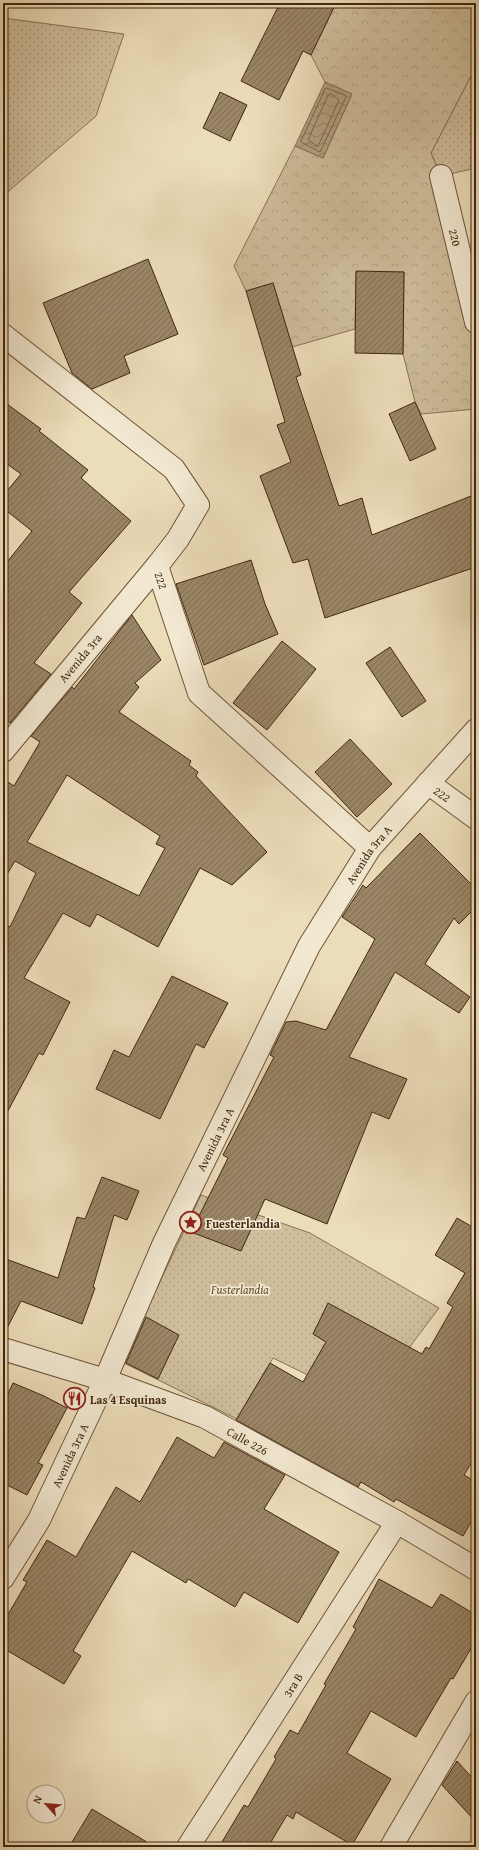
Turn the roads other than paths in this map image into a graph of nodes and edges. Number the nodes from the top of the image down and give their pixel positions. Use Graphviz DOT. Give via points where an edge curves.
graph roads {
  1 [pos="441,176"];
  2 [pos="476,322"];
  3 [pos="3,335"];
  4 [pos="157,566"];
  5 [pos="476,730"];
  6 [pos="3,751"];
  7 [pos="428,783"];
  8 [pos="476,818"];
  9 [pos="370,848"];
  10 [pos="5,1352"];
  11 [pos="105,1380"];
  12 [pos="397,1522"];
  13 [pos="476,1569"];
  14 [pos="3,1578"];
  15 [pos="476,1702"];
  16 [pos="188,1847"];
  17 [pos="391,1847"];
  1 -- 2 [label="street, 220"];
  3 -- 4 [label="street, 222" via="174,469 198,505"];
  4 -- 6 [label="street, Avenida 3ra"];
  4 -- 9 [label="street, 222" via="200,692"];
  5 -- 7 [label="street, Avenida 3ra A"];
  7 -- 8 [label="street, 222"];
  7 -- 9 [label="street, Avenida 3ra A"];
  9 -- 11 [label="street, Avenida 3ra A" via="309,946 164,1243"];
  10 -- 11 [label="street, Calle 226"];
  11 -- 12 [label="street, Calle 226" via="205,1417"];
  11 -- 14 [label="street, Avenida 3ra A" via="39,1520"];
  12 -- 13 [label="street, Calle 226"];
  12 -- 16 [label="street, 3ra B"];
  15 -- 17 [label="street"];
}
